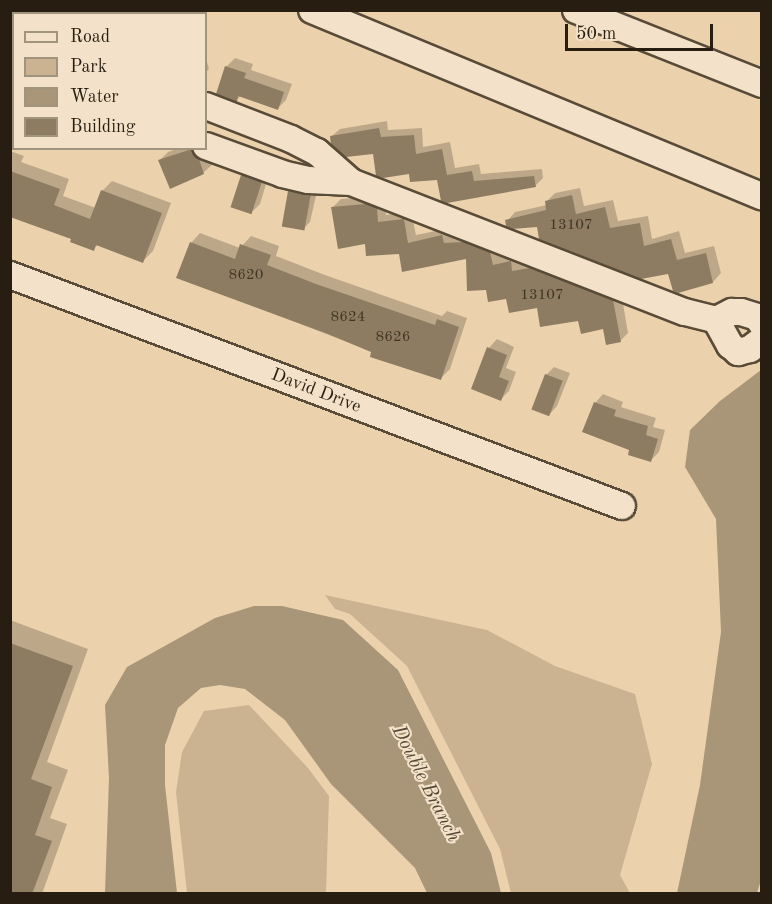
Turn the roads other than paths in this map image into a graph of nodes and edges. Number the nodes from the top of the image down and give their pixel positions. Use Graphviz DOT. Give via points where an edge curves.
graph roads {
  1 [pos="312,10"];
  2 [pos="576,10"];
  3 [pos="762,84"];
  4 [pos="207,106"];
  5 [pos="235,118"];
  6 [pos="214,149"];
  7 [pos="351,182"];
  8 [pos="762,196"];
  9 [pos="10,275"];
  10 [pos="717,320"];
  11 [pos="762,324"];
  12 [pos="762,340"];
  13 [pos="622,506"];
  1 -- 8 [label="street"];
  2 -- 3 [label="street"];
  4 -- 5 [label="street"];
  5 -- 6 [label="street"];
  5 -- 7 [label="street" via="318,152"];
  6 -- 7 [label="street" via="283,174 308,180"];
  7 -- 10 [label="street" via="685,312"];
  9 -- 13 [label="street, David Drive"];
  10 -- 11 [label="street" via="741,312 757,317"];
  10 -- 12 [label="street" via="738,352"];
}
